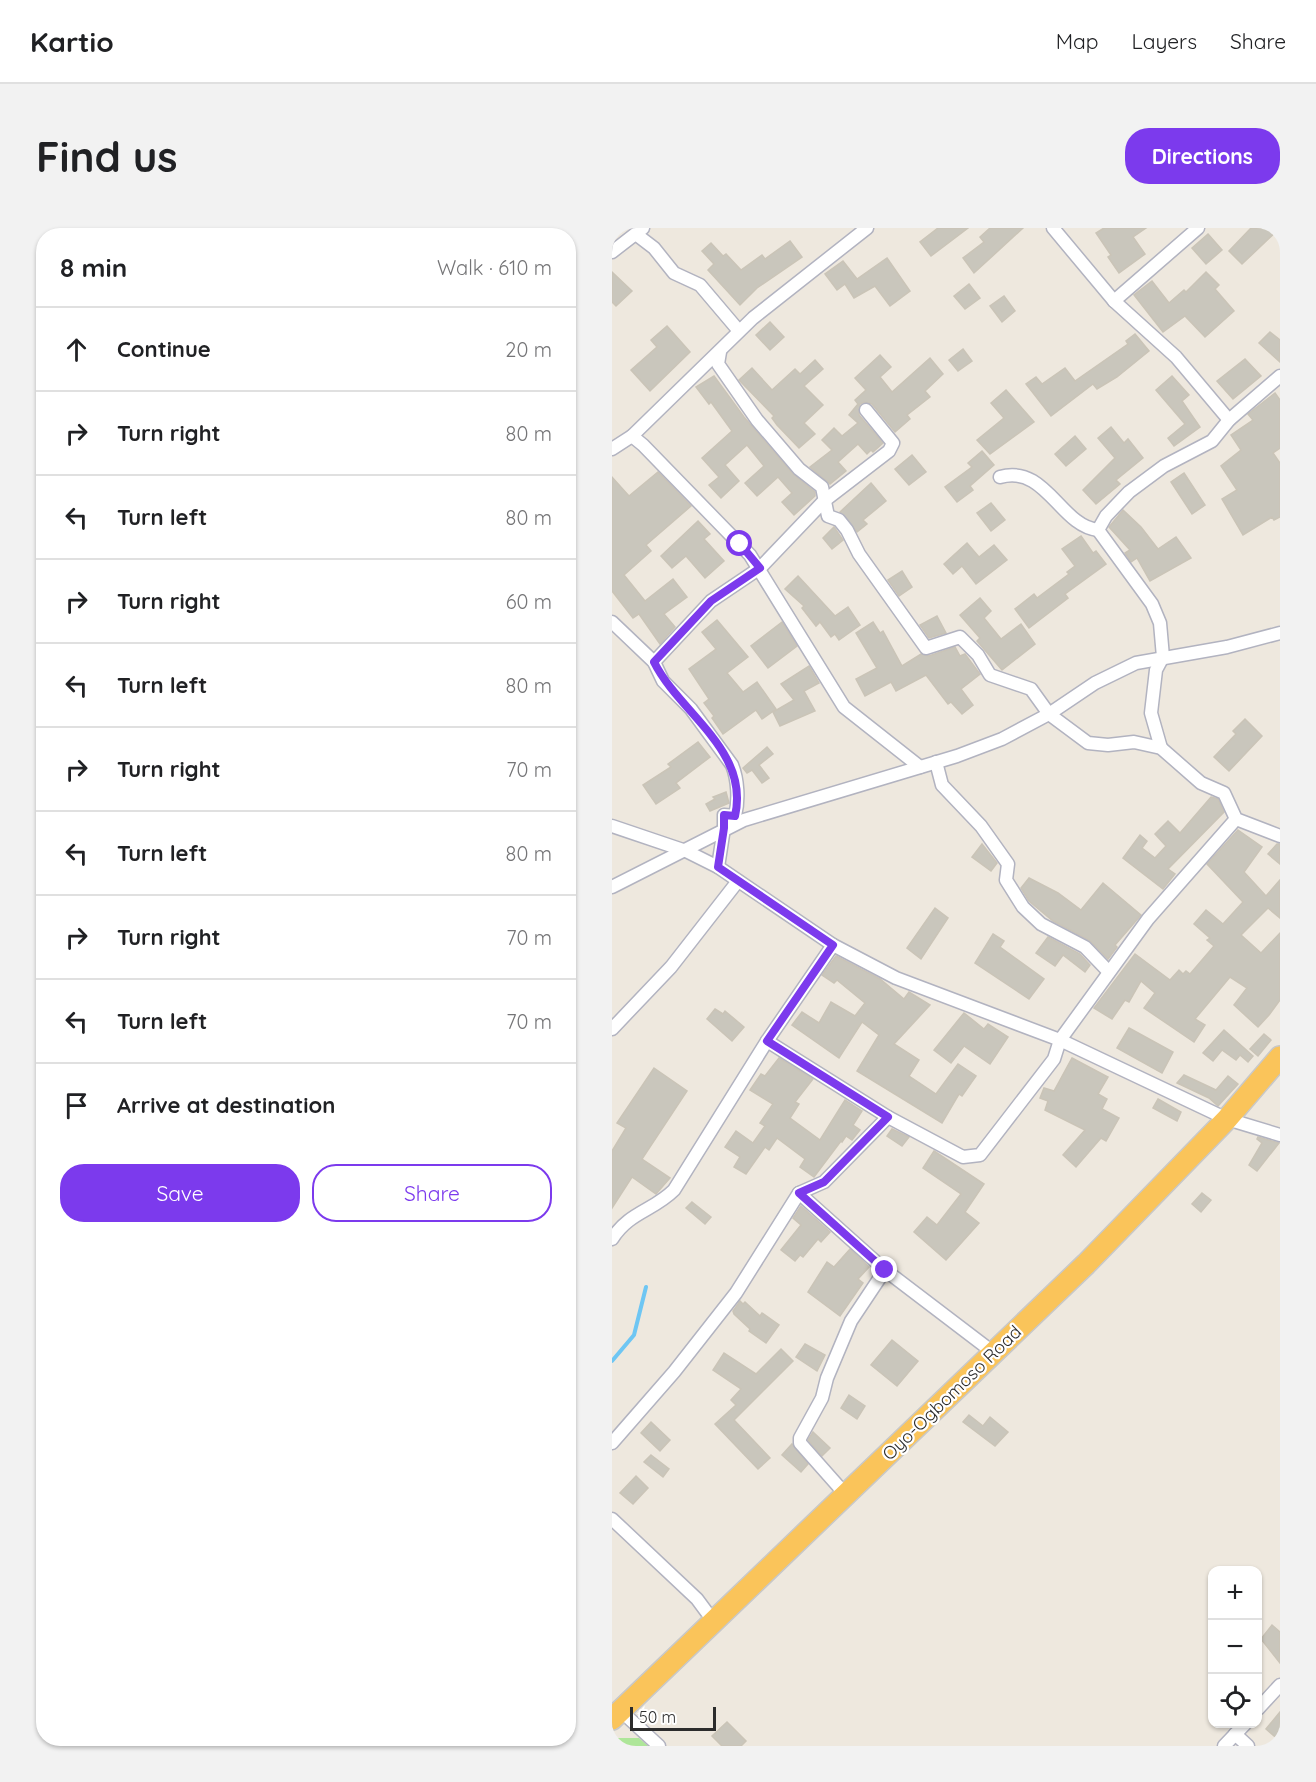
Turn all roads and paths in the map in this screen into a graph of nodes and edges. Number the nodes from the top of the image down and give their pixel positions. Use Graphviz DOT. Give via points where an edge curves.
graph roads {
  1 [pos="867,228"];
  2 [pos="1053,228"];
  3 [pos="1198,228"];
  4 [pos="640,231"];
  5 [pos="612,252"];
  6 [pos="1114,301"];
  7 [pos="739,332"];
  8 [pos="715,360"];
  9 [pos="1278,383"];
  10 [pos="866,410"];
  11 [pos="1229,420"];
  12 [pos="632,436"];
  13 [pos="612,449"];
  14 [pos="1000,477"];
  15 [pos="824,501"];
  16 [pos="1098,530"];
  17 [pos="760,568"];
  18 [pos="612,622"];
  19 [pos="1280,633"];
  20 [pos="1163,657"];
  21 [pos="654,662"];
  22 [pos="1049,714"];
  23 [pos="1161,748"];
  24 [pos="936,762"];
  25 [pos="920,767"];
  26 [pos="1236,819"];
  27 [pos="612,826"];
  28 [pos="724,828"];
  29 [pos="1280,836"];
  30 [pos="686,851"];
  31 [pos="718,867"];
  32 [pos="738,881"];
  33 [pos="612,887"];
  34 [pos="833,945"];
  35 [pos="1109,972"];
  36 [pos="612,1029"];
  37 [pos="1060,1040"];
  38 [pos="767,1041"];
  39 [pos="1280,1057"];
  40 [pos="888,1117"];
  41 [pos="1227,1119"];
  42 [pos="1280,1135"];
  43 [pos="799,1193"];
  44 [pos="612,1239"];
  45 [pos="885,1270"];
  46 [pos="994,1353"];
  47 [pos="612,1443"];
  48 [pos="846,1495"];
  49 [pos="612,1519"];
  50 [pos="714,1622"];
  51 [pos="1280,1684"];
  52 [pos="1262,1704"];
  53 [pos="617,1715"];
  54 [pos="1241,1728"];
  55 [pos="1235,1734"];
  56 [pos="659,1746"];
  57 [pos="1224,1746"];
  58 [pos="1248,1746"];
  1 -- 7 [label="street"];
  2 -- 6 [label="street"];
  3 -- 6 [label="street"];
  4 -- 5 [label="street"];
  4 -- 7 [label="street" via="674,273 700,285"];
  6 -- 11 [label="street" via="1176,357"];
  7 -- 8 [label="street"];
  8 -- 12 [label="street"];
  8 -- 15 [label="street" via="757,420 799,469 822,487"];
  9 -- 11 [label="street"];
  10 -- 15 [label="street" via="893,446"];
  11 -- 16 [label="street" via="1212,441 1164,466 1129,492"];
  12 -- 13 [label="street"];
  12 -- 17 [label="street"];
  14 -- 16 [label="street" via="1018,474 1044,488 1080,525"];
  15 -- 17 [label="street"];
  15 -- 22 [label="street" via="828,516 839,520 847,530 859,554 923,645 930,648 960,637 990,675 1031,689"];
  16 -- 20 [label="street" via="1152,604 1160,623"];
  17 -- 21 [label="street" via="711,601"];
  17 -- 25 [label="street" via="844,707"];
  18 -- 21 [label="street"];
  19 -- 20 [label="street" via="1227,647"];
  20 -- 22 [label="street" via="1116,671"];
  20 -- 23 [label="street" via="1156,670 1151,713"];
  21 -- 28 [label="street" via="663,681 691,709 735,774 738,803 735,816 724,815"];
  22 -- 23 [label="street" via="1088,743 1134,742"];
  22 -- 24 [label="street" via="1002,739"];
  23 -- 26 [label="street" via="1201,783 1224,793"];
  24 -- 25 [label="street"];
  24 -- 35 [label="street" via="942,785 981,826 1008,864 1006,880 1023,907 1041,924 1084,947"];
  25 -- 28 [label="street"];
  26 -- 29 [label="street"];
  26 -- 35 [label="street" via="1148,919"];
  27 -- 30 [label="street"];
  28 -- 30 [label="street"];
  28 -- 31 [label="street"];
  30 -- 31 [label="street"];
  30 -- 33 [label="street"];
  31 -- 32 [label="street"];
  32 -- 34 [label="street"];
  32 -- 36 [label="street" via="671,967"];
  34 -- 37 [label="street" via="896,978"];
  34 -- 38 [label="street"];
  35 -- 37 [label="street"];
  37 -- 40 [label="street" via="1054,1059 980,1155 963,1157"];
  37 -- 41 [label="street"];
  38 -- 40 [label="street"];
  38 -- 44 [label="street" via="674,1190 629,1217"];
  39 -- 41 [label="highway, Oyo-Ogbomoso Road"];
  40 -- 43 [label="street" via="824,1182"];
  41 -- 42 [label="street"];
  41 -- 46 [label="highway, Oyo-Ogbomoso Road"];
  43 -- 45 [label="street"];
  43 -- 47 [label="street" via="736,1293"];
  45 -- 46 [label="street"];
  45 -- 48 [label="street" via="851,1321 826,1378 822,1398 800,1438 800,1443"];
  46 -- 48 [label="highway, Oyo-Ogbomoso Road"];
  48 -- 50 [label="highway, Oyo-Ogbomoso Road"];
  49 -- 50 [label="street" via="697,1599"];
  50 -- 53 [label="highway, Oyo-Ogbomoso Road"];
  51 -- 52 [label="street"];
  53 -- 56 [label="street"];
  54 -- 55 [label="street"];
  55 -- 57 [label="street"];
  55 -- 58 [label="street"];
}
